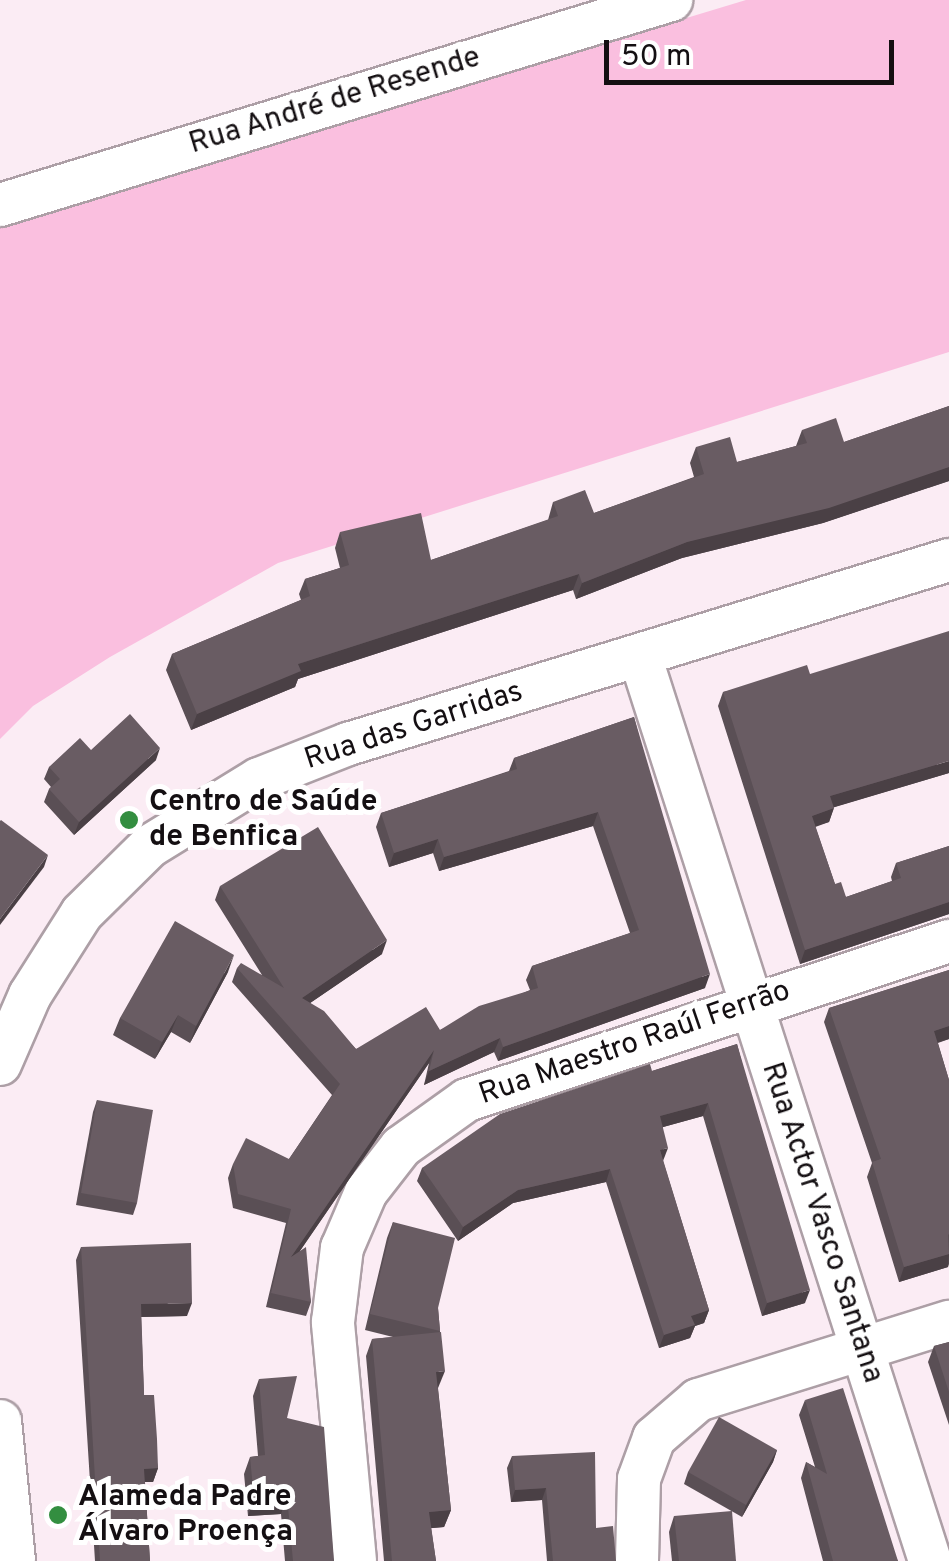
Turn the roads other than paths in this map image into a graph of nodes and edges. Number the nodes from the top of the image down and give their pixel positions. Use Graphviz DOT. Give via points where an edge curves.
graph roads {
  1 [pos="671,0"];
  2 [pos="0,205"];
  3 [pos="949,560"];
  4 [pos="640,656"];
  5 [pos="949,941"];
  6 [pos="751,1004"];
  7 [pos="0,1064"];
  8 [pos="949,1322"];
  9 [pos="862,1350"];
  10 [pos="0,1421"];
  11 [pos="14,1561"];
  12 [pos="355,1561"];
  13 [pos="637,1561"];
  14 [pos="930,1561"];
  1 -- 2 [label="street, Rua André de Resende"];
  3 -- 4 [label="street, Rua das Garridas"];
  4 -- 6 [label="street, Rua Actor Vasco Santana"];
  4 -- 7 [label="street, Rua das Garridas" via="348,744 206,808 150,846 82,913 30,995"];
  5 -- 6 [label="street, Rua Maestro Raúl Ferrão"];
  6 -- 9 [label="street, Rua Actor Vasco Santana"];
  6 -- 12 [label="street, Rua Maestro Raúl Ferrão" via="467,1100 401,1147 366,1192 342,1248 333,1322"];
  8 -- 9 [label="street"];
  9 -- 13 [label="street" via="698,1400 654,1438 639,1479"];
  9 -- 14 [label="street, Rua Actor Vasco Santana"];
  10 -- 11 [label="street"];
}
